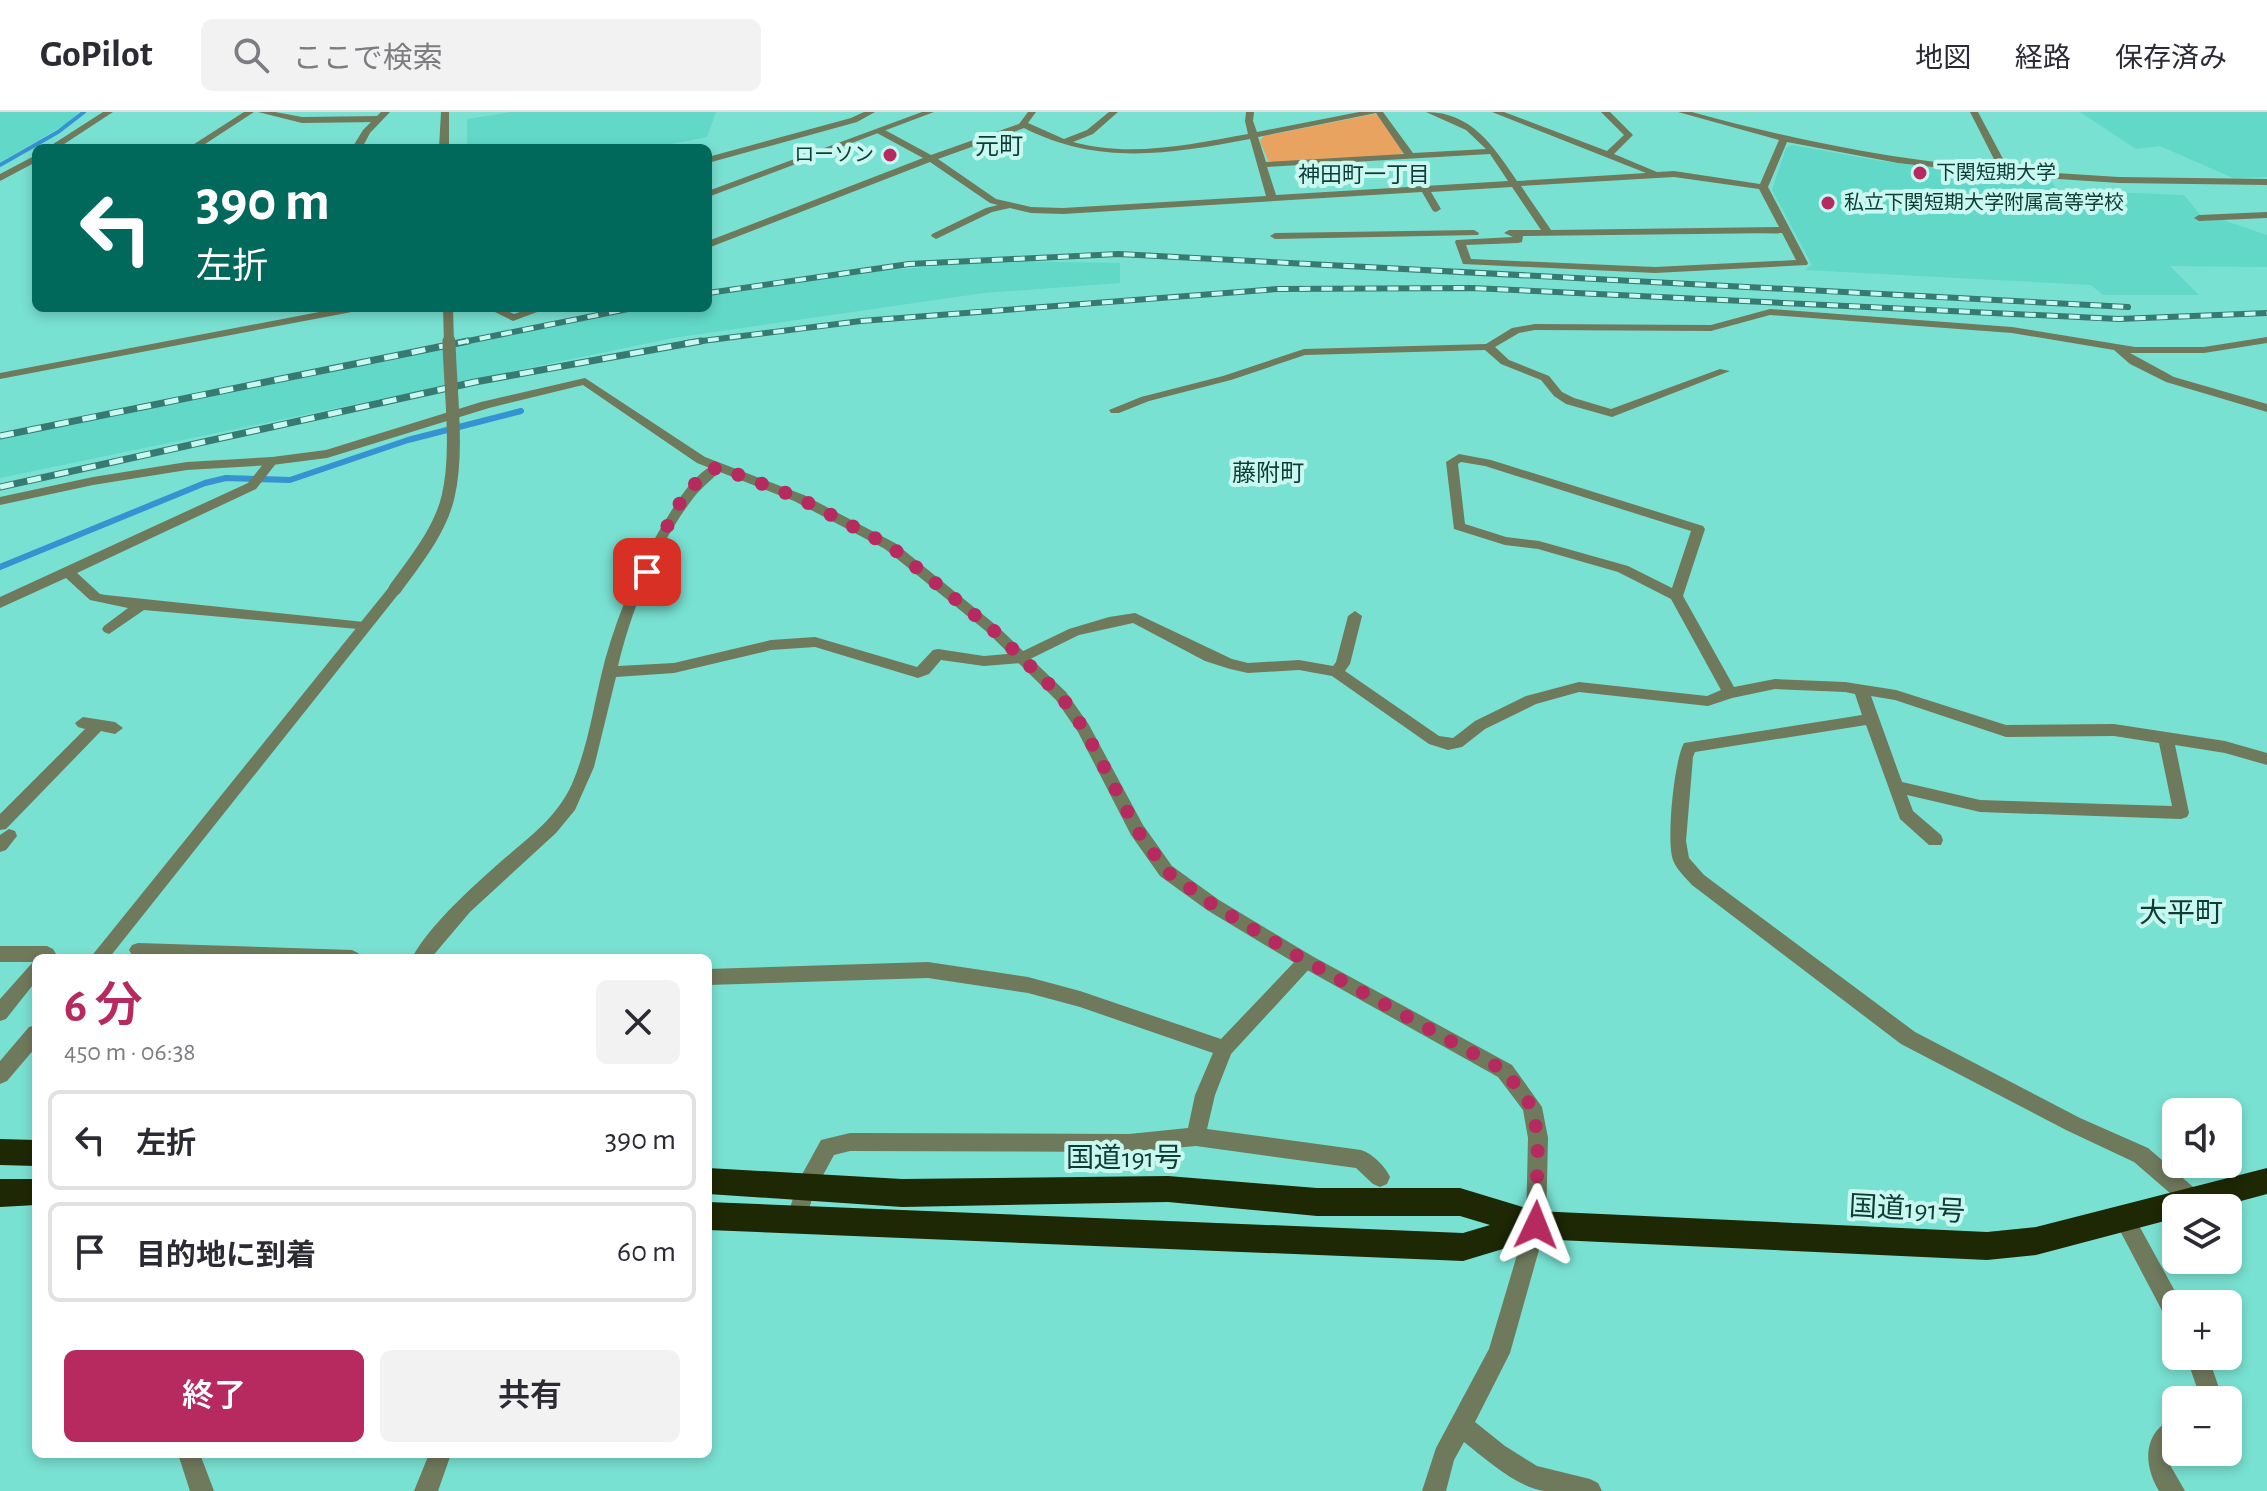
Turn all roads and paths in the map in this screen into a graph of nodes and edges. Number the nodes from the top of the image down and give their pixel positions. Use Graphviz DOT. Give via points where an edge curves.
graph roads {
  1 [pos="109,112"];
  2 [pos="250,112"];
  3 [pos="262,112"];
  4 [pos="445,112"];
  5 [pos="871,112"];
  6 [pos="930,112"];
  7 [pos="1032,112"];
  8 [pos="1114,112"];
  9 [pos="1250,112"];
  10 [pos="1372,112"];
  11 [pos="1379,112"];
  12 [pos="1430,112"];
  13 [pos="1496,112"];
  14 [pos="1605,112"];
  15 [pos="1682,112"];
  16 [pos="1974,112"];
  17 [pos="100,116"];
  18 [pos="382,116"];
  19 [pos="860,117"];
  20 [pos="1024,125"];
  21 [pos="883,130"];
  22 [pos="1253,135"];
  23 [pos="1783,141"];
  24 [pos="1065,142"];
  25 [pos="58,144"];
  26 [pos="199,144"];
  27 [pos="360,144"];
  28 [pos="444,144"];
  29 [pos="1492,151"];
  30 [pos="1410,155"];
  31 [pos="1607,156"];
  32 [pos="712,159"];
  33 [pos="932,159"];
  34 [pos="32,160"];
  35 [pos="1261,165"];
  36 [pos="1661,175"];
  37 [pos="2007,176"];
  38 [pos="0,178"];
  39 [pos="2267,182"];
  40 [pos="1514,183"];
  41 [pos="1763,187"];
  42 [pos="1425,189"];
  43 [pos="712,193"];
  44 [pos="1272,199"];
  45 [pos="1007,206"];
  46 [pos="1436,209"];
  47 [pos="2267,215"];
  48 [pos="2199,218"];
  49 [pos="1787,230"];
  50 [pos="1518,233"];
  51 [pos="1548,233"];
  52 [pos="936,236"];
  53 [pos="1275,236"];
  54 [pos="712,243"];
  55 [pos="336,312"];
  56 [pos="448,312"];
  57 [pos="500,312"];
  58 [pos="531,312"];
  59 [pos="2267,340"];
  60 [pos="1488,347"];
  61 [pos="2118,348"];
  62 [pos="1724,371"];
  63 [pos="0,376"];
  64 [pos="2267,408"];
  65 [pos="1115,410"];
  66 [pos="268,466"];
  67 [pos="718,467"];
  68 [pos="0,501"];
  69 [pos="67,571"];
  70 [pos="1676,596"];
  71 [pos="0,603"];
  72 [pos="141,605"];
  73 [pos="1355,616"];
  74 [pos="364,627"];
  75 [pos="109,629"];
  76 [pos="1022,658"];
  77 [pos="610,672"];
  78 [pos="1336,672"];
  79 [pos="1861,690"];
  80 [pos="1730,693"];
  81 [pos="1870,719"];
  82 [pos="115,728"];
  83 [pos="2166,737"];
  84 [pos="2267,759"];
  85 [pos="1894,786"];
  86 [pos="3,835"];
  87 [pos="1935,840"];
  88 [pos="138,950"];
  89 [pos="0,954"];
  90 [pos="32,954"];
  91 [pos="102,954"];
  92 [pos="245,954"];
  93 [pos="424,954"];
  94 [pos="1306,961"];
  95 [pos="32,973"];
  96 [pos="712,977"];
  97 [pos="0,1013"];
  98 [pos="32,1038"];
  99 [pos="1224,1049"];
  100 [pos="0,1075"];
  101 [pos="1196,1137"];
  102 [pos="0,1152"];
  103 [pos="32,1153"];
  104 [pos="1380,1177"];
  105 [pos="712,1181"];
  106 [pos="2267,1181"];
  107 [pos="806,1187"];
  108 [pos="32,1192"];
  109 [pos="0,1193"];
  110 [pos="2186,1194"];
  111 [pos="2213,1194"];
  112 [pos="2162,1207"];
  113 [pos="712,1216"];
  114 [pos="2124,1218"];
  115 [pos="796,1220"];
  116 [pos="1536,1225"];
  117 [pos="2163,1290"];
  118 [pos="1461,1425"];
  119 [pos="2162,1441"];
  120 [pos="190,1458"];
  121 [pos="438,1458"];
  122 [pos="202,1491"];
  123 [pos="426,1491"];
  124 [pos="1434,1491"];
  125 [pos="1590,1491"];
  126 [pos="2173,1491"];
  1 -- 17 [label="street"];
  2 -- 26 [label="street"];
  3 -- 18 [label="street" via="302,120"];
  4 -- 28 [label="street"];
  5 -- 19 [label="street"];
  6 -- 21 [label="street"];
  7 -- 20 [label="street"];
  8 -- 24 [label="street" via="1090,132"];
  9 -- 22 [label="street"];
  10 -- 22 [label="street"];
  11 -- 30 [label="street"];
  12 -- 29 [label="street" via="1457,118"];
  13 -- 31 [label="street"];
  14 -- 31 [label="street" via="1629,135"];
  15 -- 23 [label="street"];
  16 -- 37 [label="street"];
  17 -- 25 [label="street"];
  18 -- 27 [label="street"];
  19 -- 21 [label="street"];
  19 -- 32 [label="street"];
  20 -- 24 [label="street"];
  20 -- 33 [label="street"];
  21 -- 33 [label="street"];
  21 -- 43 [label="street"];
  22 -- 24 [label="street" via="1144,153"];
  22 -- 35 [label="street"];
  23 -- 37 [label="street"];
  23 -- 41 [label="street"];
  29 -- 30 [label="street"];
  29 -- 40 [label="street"];
  30 -- 35 [label="street"];
  31 -- 36 [label="street"];
  33 -- 45 [label="street"];
  33 -- 54 [label="street"];
  34 -- 38 [label="street"];
  35 -- 44 [label="street"];
  36 -- 40 [label="street"];
  36 -- 41 [label="street"];
  37 -- 39 [label="street"];
  40 -- 42 [label="street"];
  40 -- 51 [label="street"];
  41 -- 49 [label="street"];
  42 -- 44 [label="street"];
  42 -- 46 [label="street"];
  44 -- 45 [label="street" via="1063,211"];
  45 -- 52 [label="street"];
  47 -- 48 [label="street"];
  49 -- 50 [label="street" via="1803,263 1655,270 1467,262 1460,242 1518,240"];
  49 -- 51 [label="street"];
  50 -- 51 [label="street"];
  50 -- 53 [label="street"];
  55 -- 63 [label="street"];
  56 -- 74 [label="street, bridge" via="448,498 427,544"];
  57 -- 58 [label="street" via="513,318"];
  59 -- 61 [label="street" via="2204,350"];
  60 -- 61 [label="street" via="1522,328 1711,328 1770,312 2012,330"];
  60 -- 62 [label="street" via="1505,362 1545,378 1570,401 1612,413"];
  60 -- 65 [label="street" via="1304,352"];
  61 -- 64 [label="street" via="2179,382"];
  66 -- 67 [label="street" via="366,444 435,419 585,381"];
  66 -- 68 [label="street" via="187,466"];
  66 -- 69 [label="street" via="252,486"];
  67 -- 76 [label="street" via="799,498 890,546"];
  67 -- 77 [label="street" via="697,481 672,516 616,644"];
  69 -- 71 [label="street"];
  69 -- 72 [label="street" via="95,597"];
  70 -- 70 [label="street" via="1698,529 1487,463 1459,458 1452,462 1459,526 1623,569"];
  70 -- 80 [label="street"];
  72 -- 74 [label="street"];
  72 -- 75 [label="street"];
  73 -- 78 [label="street" via="1343,664"];
  74 -- 91 [label="street"];
  76 -- 77 [label="street" via="984,661 938,654 918,673 833,646 791,642 674,668"];
  76 -- 78 [label="street" via="1074,632 1135,618 1230,664 1299,665"];
  76 -- 94 [label="street" via="1061,696 1084,729 1137,830 1166,871"];
  77 -- 93 [label="street" via="584,779 566,810 458,912"];
  78 -- 80 [label="street" via="1434,740 1448,744 1531,700 1579,687 1708,701"];
  79 -- 80 [label="street" via="1775,684"];
  79 -- 81 [label="street"];
  79 -- 83 [label="street" via="1896,695 2006,731 2114,730"];
  81 -- 85 [label="street"];
  81 -- 110 [label="street" via="1689,747 1678,841 1686,870 1908,1038 2141,1155"];
  82 -- 86 [label="street" via="90,725"];
  83 -- 84 [label="street"];
  83 -- 85 [label="street" via="2181,813 1980,806"];
  85 -- 87 [label="street" via="1906,815"];
  88 -- 92 [label="street"];
  89 -- 90 [label="street"];
  94 -- 99 [label="street"];
  94 -- 116 [label="street" via="1505,1071 1532,1107 1538,1138"];
  95 -- 97 [label="street"];
  96 -- 99 [label="street" via="928,970 1028,985"];
  98 -- 100 [label="street"];
  99 -- 101 [label="street" via="1205,1095"];
  101 -- 104 [label="street" via="1361,1159"];
  101 -- 107 [label="street" via="1129,1143 850,1142 828,1147"];
  102 -- 103 [label="highway"];
  105 -- 107 [label="highway, 国道191号"];
  106 -- 111 [label="highway, 国道191号"];
  107 -- 115 [label="street"];
  107 -- 116 [label="highway, 国道191号" via="902,1193 1168,1189 1317,1202 1460,1202"];
  108 -- 109 [label="highway"];
  112 -- 114 [label="highway, 国道191号"];
  113 -- 115 [label="highway, 国道191号"];
  114 -- 116 [label="highway, 国道191号" via="2036,1241 1987,1246"];
  114 -- 117 [label="street"];
  115 -- 116 [label="highway, 国道191号" via="1463,1247"];
  116 -- 118 [label="street" via="1499,1353"];
  118 -- 124 [label="street"];
  118 -- 125 [label="street" via="1532,1476"];
  119 -- 126 [label="street" via="2156,1454"];
  120 -- 122 [label="street"];
  121 -- 123 [label="street"];
}
